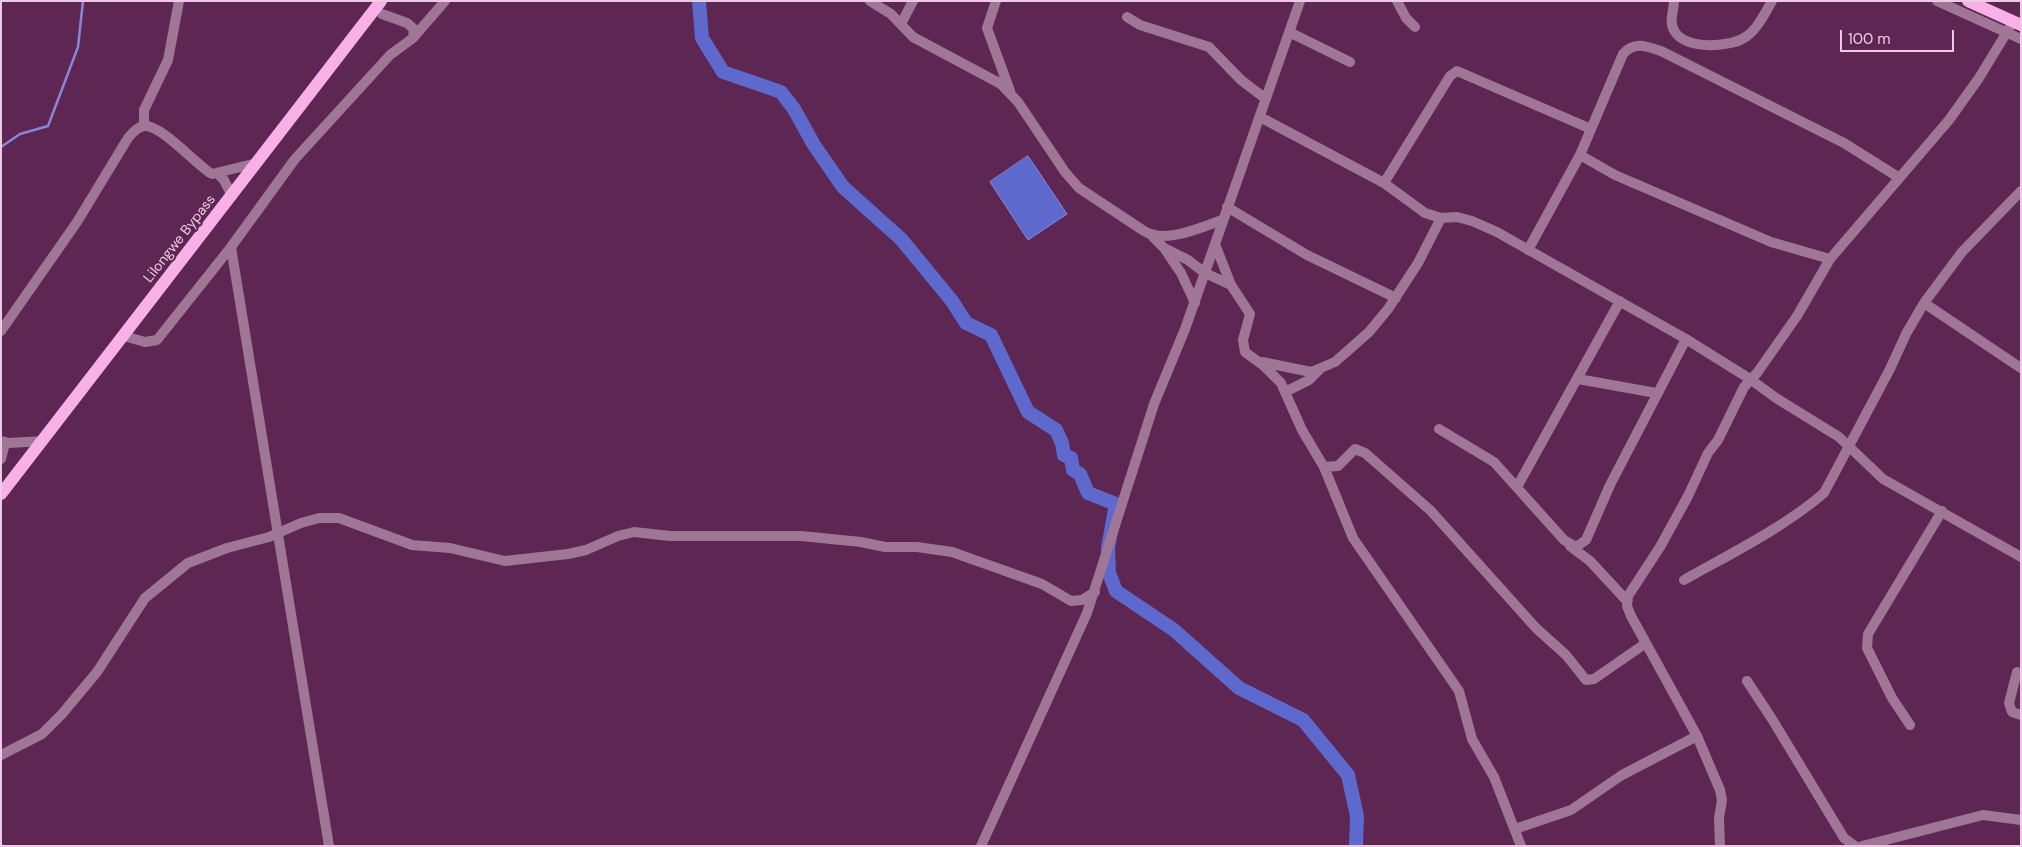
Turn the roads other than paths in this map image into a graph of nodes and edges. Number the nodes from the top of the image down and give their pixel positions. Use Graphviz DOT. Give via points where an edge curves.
graph roads {
  1 [pos="179,1"];
  2 [pos="445,1"];
  3 [pos="870,1"];
  4 [pos="913,1"];
  5 [pos="996,1"];
  6 [pos="1300,1"];
  7 [pos="1397,1"];
  8 [pos="1674,1"];
  9 [pos="1772,1"];
  10 [pos="1937,1"];
  11 [pos="1968,1"];
  12 [pos="382,8"];
  13 [pos="1127,17"];
  14 [pos="2017,23"];
  15 [pos="901,24"];
  16 [pos="1415,27"];
  17 [pos="1290,32"];
  18 [pos="2006,33"];
  19 [pos="414,38"];
  20 [pos="2021,39"];
  21 [pos="1350,62"];
  22 [pos="1010,92"];
  23 [pos="1266,99"];
  24 [pos="1260,117"];
  25 [pos="144,126"];
  26 [pos="1591,129"];
  27 [pos="1580,156"];
  28 [pos="257,163"];
  29 [pos="218,174"];
  30 [pos="1898,177"];
  31 [pos="1384,183"];
  32 [pos="2021,191"];
  33 [pos="232,196"];
  34 [pos="1227,207"];
  35 [pos="1441,218"];
  36 [pos="1222,220"];
  37 [pos="1153,237"];
  38 [pos="1215,244"];
  39 [pos="231,247"];
  40 [pos="1164,248"];
  41 [pos="1528,250"];
  42 [pos="1830,259"];
  43 [pos="1205,273"];
  44 [pos="1231,284"];
  45 [pos="1396,298"];
  46 [pos="1620,301"];
  47 [pos="1194,302"];
  48 [pos="1924,303"];
  49 [pos="1,331"];
  50 [pos="124,336"];
  51 [pos="1686,339"];
  52 [pos="1257,360"];
  53 [pos="2021,368"];
  54 [pos="1321,369"];
  55 [pos="1578,379"];
  56 [pos="1750,379"];
  57 [pos="1285,392"];
  58 [pos="1656,394"];
  59 [pos="1439,429"];
  60 [pos="43,441"];
  61 [pos="3,442"];
  62 [pos="1848,446"];
  63 [pos="1,459"];
  64 [pos="1324,467"];
  65 [pos="1516,487"];
  66 [pos="1,494"];
  67 [pos="1942,511"];
  68 [pos="278,533"];
  69 [pos="1570,546"];
  70 [pos="2021,557"];
  71 [pos="1684,580"];
  72 [pos="1095,592"];
  73 [pos="1627,601"];
  74 [pos="1646,643"];
  75 [pos="2017,672"];
  76 [pos="1746,681"];
  77 [pos="2021,715"];
  78 [pos="1910,725"];
  79 [pos="1697,736"];
  80 [pos="1,755"];
  81 [pos="2021,820"];
  82 [pos="1516,829"];
  83 [pos="329,846"];
  84 [pos="981,846"];
  85 [pos="1521,846"];
  86 [pos="1720,846"];
  87 [pos="1855,846"];
  88 [pos="1862,846"];
  1 -- 25 [label="street" via="168,60 144,110"];
  2 -- 19 [label="street"];
  3 -- 15 [label="street"];
  4 -- 15 [label="street"];
  5 -- 22 [label="street" via="987,28"];
  6 -- 17 [label="street"];
  7 -- 16 [label="street"];
  8 -- 9 [label="street" via="1671,22 1674,31 1689,42 1713,45 1739,41 1748,36"];
  10 -- 18 [label="street"];
  11 -- 14 [label="main road"];
  12 -- 19 [label="street" via="414,29"];
  12 -- 28 [label="main road, Lilongwe Bypass"];
  13 -- 23 [label="street" via="1140,25 1209,47 1246,85"];
  14 -- 18 [label="street"];
  15 -- 22 [label="street" via="913,37 988,76"];
  17 -- 21 [label="street"];
  17 -- 23 [label="street"];
  18 -- 20 [label="street"];
  18 -- 30 [label="street" via="1949,120"];
  19 -- 39 [label="street" via="390,54 295,159"];
  22 -- 37 [label="street" via="1079,188"];
  23 -- 24 [label="street"];
  24 -- 31 [label="street"];
  24 -- 34 [label="street"];
  25 -- 29 [label="street" via="157,130 208,172"];
  25 -- 49 [label="street" via="128,138 85,209"];
  26 -- 27 [label="street"];
  26 -- 30 [label="street" via="1623,54 1638,44 1661,51 1844,143"];
  26 -- 31 [label="street" via="1457,71 1450,76"];
  27 -- 41 [label="street"];
  27 -- 42 [label="street" via="1615,175 1770,242"];
  28 -- 29 [label="street"];
  28 -- 33 [label="main road, Lilongwe Bypass"];
  29 -- 33 [label="street"];
  30 -- 42 [label="street"];
  31 -- 35 [label="street" via="1424,213"];
  32 -- 48 [label="street" via="1962,252"];
  33 -- 50 [label="main road, Lilongwe Bypass"];
  34 -- 36 [label="street"];
  34 -- 45 [label="street" via="1307,255"];
  35 -- 41 [label="street" via="1472,221"];
  35 -- 45 [label="street" via="1418,264"];
  36 -- 37 [label="street" via="1184,233"];
  36 -- 38 [label="street"];
  37 -- 40 [label="street"];
  38 -- 43 [label="street"];
  38 -- 44 [label="street"];
  39 -- 50 [label="street" via="157,340 145,342"];
  39 -- 68 [label="street"];
  40 -- 43 [label="street"];
  40 -- 47 [label="street"];
  41 -- 46 [label="street"];
  42 -- 56 [label="street" via="1797,316"];
  43 -- 44 [label="street"];
  43 -- 47 [label="street"];
  44 -- 52 [label="street" via="1250,314 1243,347 1250,357"];
  45 -- 54 [label="street" via="1369,332 1335,362"];
  46 -- 51 [label="street"];
  46 -- 55 [label="street"];
  47 -- 72 [label="street" via="1154,404"];
  48 -- 53 [label="street"];
  48 -- 62 [label="street"];
  50 -- 60 [label="main road, Lilongwe Bypass"];
  51 -- 56 [label="street"];
  51 -- 58 [label="street"];
  52 -- 54 [label="street" via="1303,371"];
  52 -- 57 [label="street" via="1274,374"];
  54 -- 57 [label="street" via="1309,380"];
  55 -- 58 [label="street"];
  55 -- 65 [label="street"];
  56 -- 62 [label="street"];
  56 -- 73 [label="street"];
  57 -- 64 [label="street"];
  58 -- 69 [label="street" via="1586,540 1576,547"];
  59 -- 65 [label="street" via="1494,462"];
  60 -- 61 [label="street"];
  60 -- 66 [label="main road, Lilongwe Bypass"];
  61 -- 63 [label="street"];
  62 -- 67 [label="street" via="1884,479"];
  62 -- 71 [label="street" via="1824,493 1811,504"];
  64 -- 74 [label="street" via="1338,466 1354,449 1365,453 1431,511 1586,680 1594,680"];
  64 -- 82 [label="street" via="1353,538 1460,691 1472,739 1489,768"];
  65 -- 69 [label="street"];
  67 -- 70 [label="street"];
  67 -- 78 [label="street" via="1866,641 1892,698"];
  68 -- 72 [label="street" via="319,518 339,518 412,545 450,548 505,561 534,560 586,550 634,532 670,536 801,536 952,552 1042,584 1071,601 1082,600"];
  68 -- 80 [label="street" via="188,562 150,592 97,672 62,714 42,734"];
  68 -- 83 [label="street"];
  69 -- 73 [label="street" via="1590,561"];
  72 -- 84 [label="street"];
  73 -- 74 [label="street" via="1631,616"];
  74 -- 79 [label="street"];
  75 -- 77 [label="street" via="2009,703 2012,712"];
  76 -- 87 [label="street" via="1844,838"];
  79 -- 82 [label="street" via="1622,775 1571,810"];
  79 -- 86 [label="street" via="1720,790"];
  81 -- 88 [label="street" via="1983,815"];
  82 -- 85 [label="street"];
}
